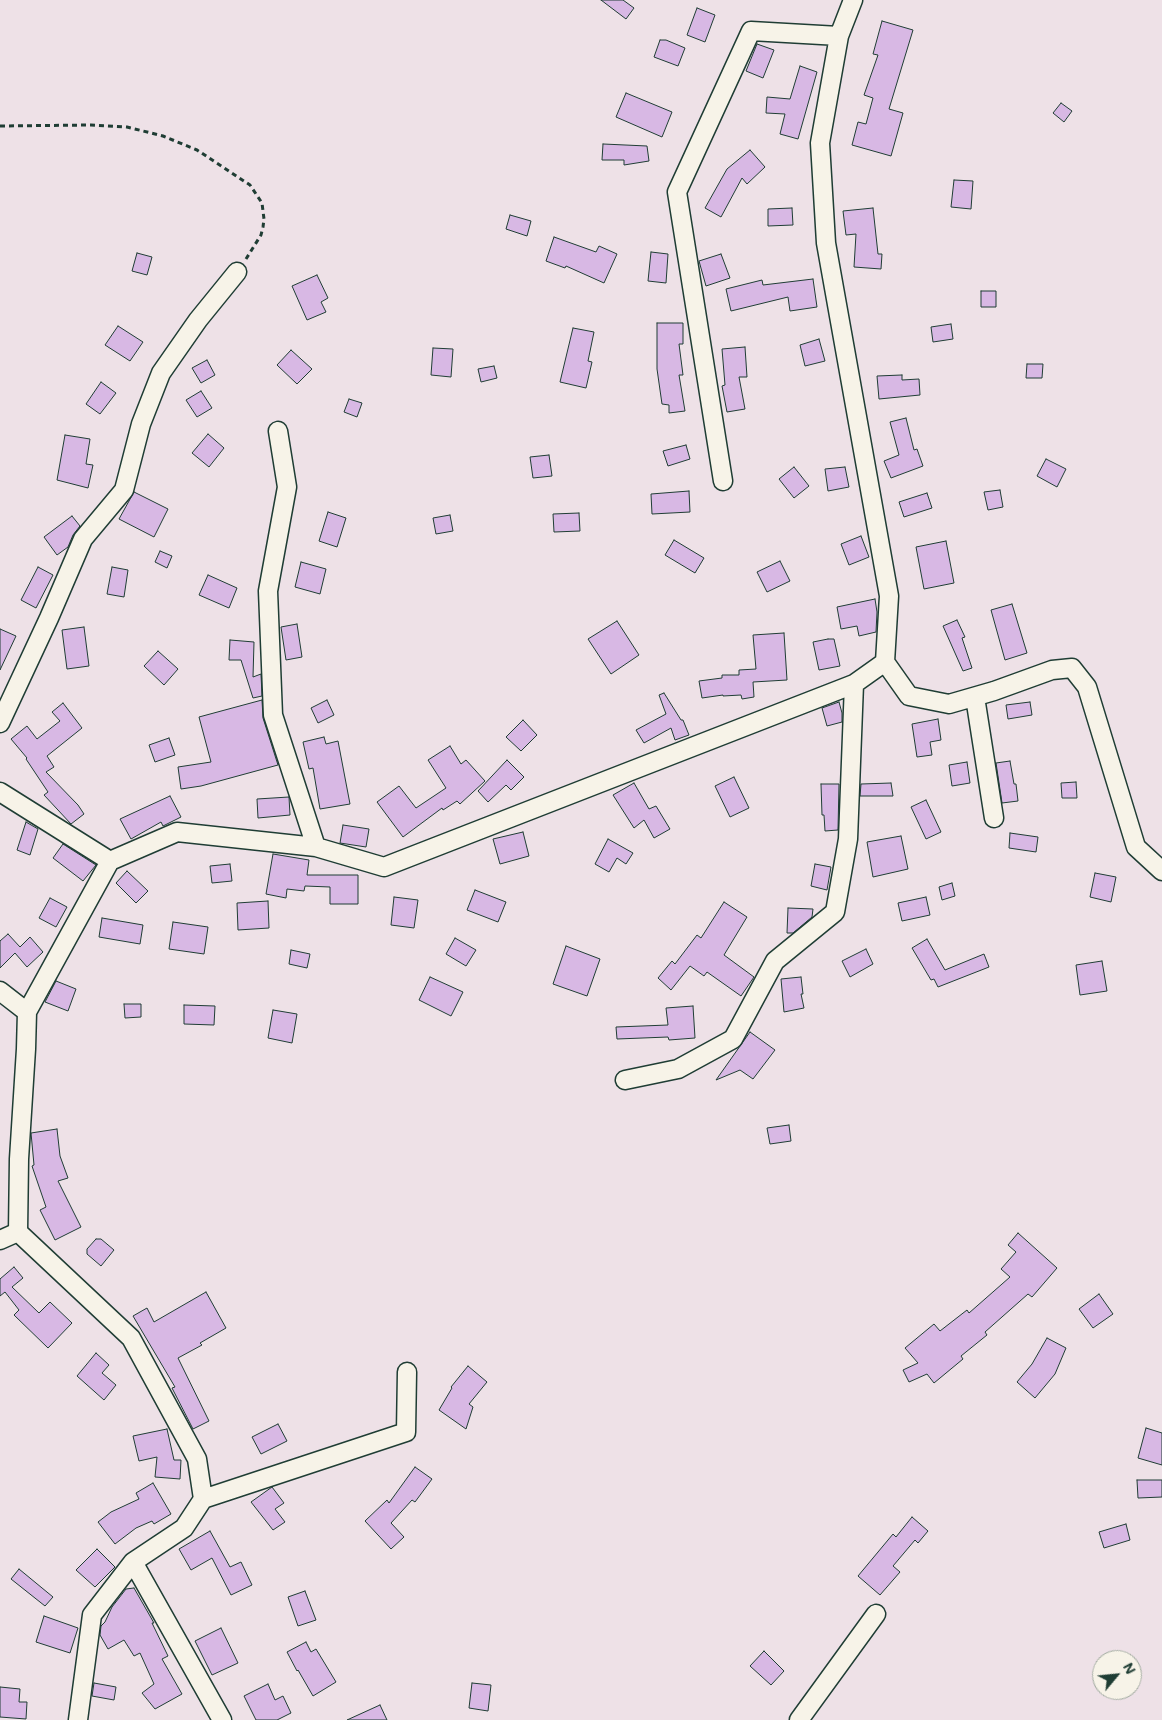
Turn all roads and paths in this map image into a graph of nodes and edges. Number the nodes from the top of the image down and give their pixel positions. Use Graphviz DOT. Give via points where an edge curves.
graph roads {
  1 [pos="853,0"];
  2 [pos="839,36"];
  3 [pos="0,126"];
  4 [pos="237,272"];
  5 [pos="278,431"];
  6 [pos="723,481"];
  7 [pos="885,662"];
  8 [pos="854,684"];
  9 [pos="975,697"];
  10 [pos="0,723"];
  11 [pos="0,792"];
  12 [pos="994,818"];
  13 [pos="316,847"];
  14 [pos="110,861"];
  15 [pos="1162,871"];
  16 [pos="0,991"];
  17 [pos="26,1012"];
  18 [pos="625,1080"];
  19 [pos="18,1232"];
  20 [pos="0,1240"];
  21 [pos="407,1372"];
  22 [pos="203,1499"];
  23 [pos="133,1562"];
  24 [pos="876,1614"];
  25 [pos="78,1720"];
  26 [pos="222,1720"];
  27 [pos="799,1720"];
  1 -- 2 [label="street"];
  2 -- 6 [label="street" via="751,31 677,192"];
  2 -- 7 [label="street" via="820,143 826,243 889,596"];
  3 -- 4 [label="path" via="126,128 163,136 204,155 250,185 262,203 261,235"];
  4 -- 10 [label="street" via="161,373 142,424 124,490 83,539"];
  5 -- 13 [label="street" via="287,488 268,591 273,715"];
  7 -- 8 [label="street"];
  7 -- 9 [label="street" via="909,696 949,704"];
  8 -- 13 [label="street" via="384,867"];
  8 -- 18 [label="street" via="848,839 835,912 775,962 733,1039 678,1069"];
  9 -- 12 [label="street"];
  9 -- 15 [label="street" via="1052,670 1072,668 1087,687 1136,847"];
  11 -- 14 [label="street"];
  13 -- 14 [label="street" via="178,832"];
  14 -- 17 [label="street"];
  16 -- 17 [label="street"];
  17 -- 19 [label="street"];
  19 -- 20 [label="street"];
  19 -- 22 [label="street" via="131,1338 197,1459"];
  21 -- 22 [label="street" via="406,1432"];
  22 -- 23 [label="street" via="184,1528"];
  23 -- 25 [label="street" via="92,1615"];
  23 -- 26 [label="street"];
  24 -- 27 [label="street"];
}
